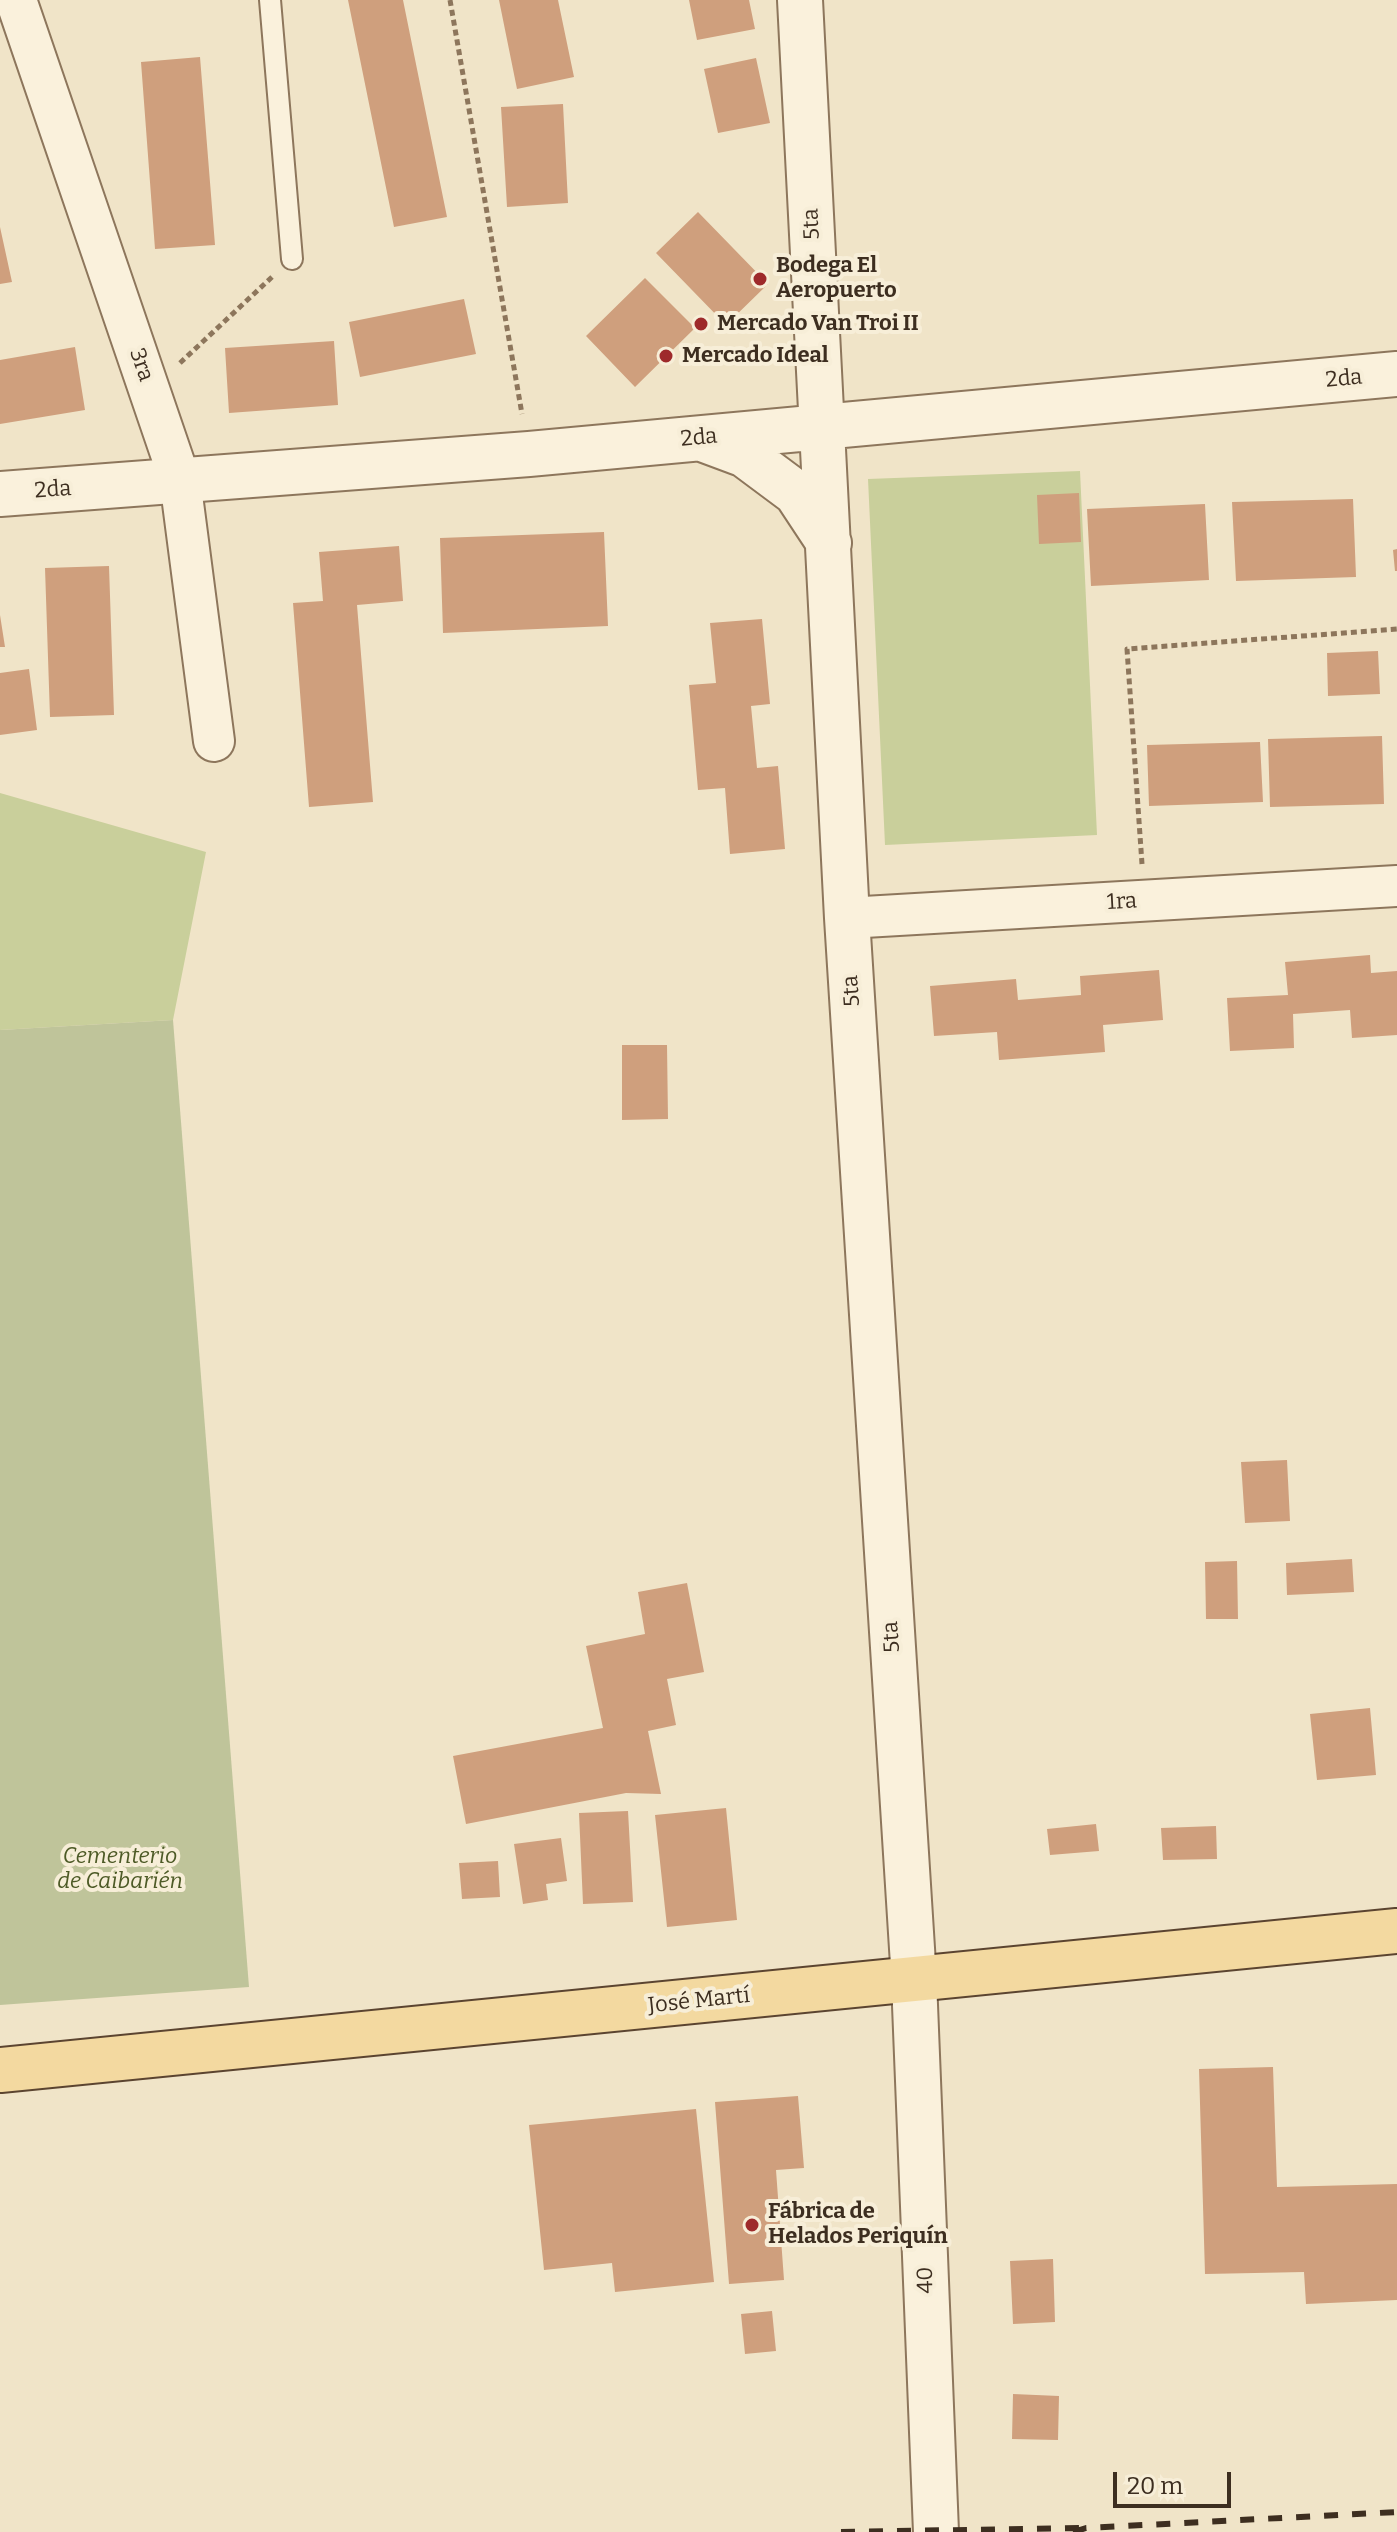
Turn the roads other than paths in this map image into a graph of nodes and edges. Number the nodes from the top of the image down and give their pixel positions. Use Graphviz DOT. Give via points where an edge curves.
graph roads {
  1 [pos="16,0"];
  2 [pos="270,0"];
  3 [pos="800,0"];
  4 [pos="292,259"];
  5 [pos="1397,374"];
  6 [pos="823,427"];
  7 [pos="700,438"];
  8 [pos="180,480"];
  9 [pos="0,494"];
  10 [pos="829,543"];
  11 [pos="214,741"];
  12 [pos="1397,886"];
  13 [pos="847,918"];
  14 [pos="1397,1931"];
  15 [pos="914,1980"];
  16 [pos="0,2070"];
  17 [pos="936,2532"];
  1 -- 8 [label="street, 3ra"];
  2 -- 4 [label="lane"];
  3 -- 6 [label="street, 5ta"];
  5 -- 6 [label="street, 2da"];
  6 -- 7 [label="street, 2da"];
  6 -- 10 [label="street, 5ta"];
  7 -- 8 [label="street, 2da"];
  7 -- 10 [label="street" via="745,455 796,493"];
  8 -- 9 [label="street, 2da"];
  8 -- 11 [label="street, 3ra"];
  10 -- 13 [label="street, 5ta"];
  12 -- 13 [label="street, 1ra"];
  13 -- 15 [label="street, 5ta"];
  14 -- 15 [label="main road, José Martí"];
  15 -- 16 [label="main road, José Martí"];
  15 -- 17 [label="street, 40"];
}
